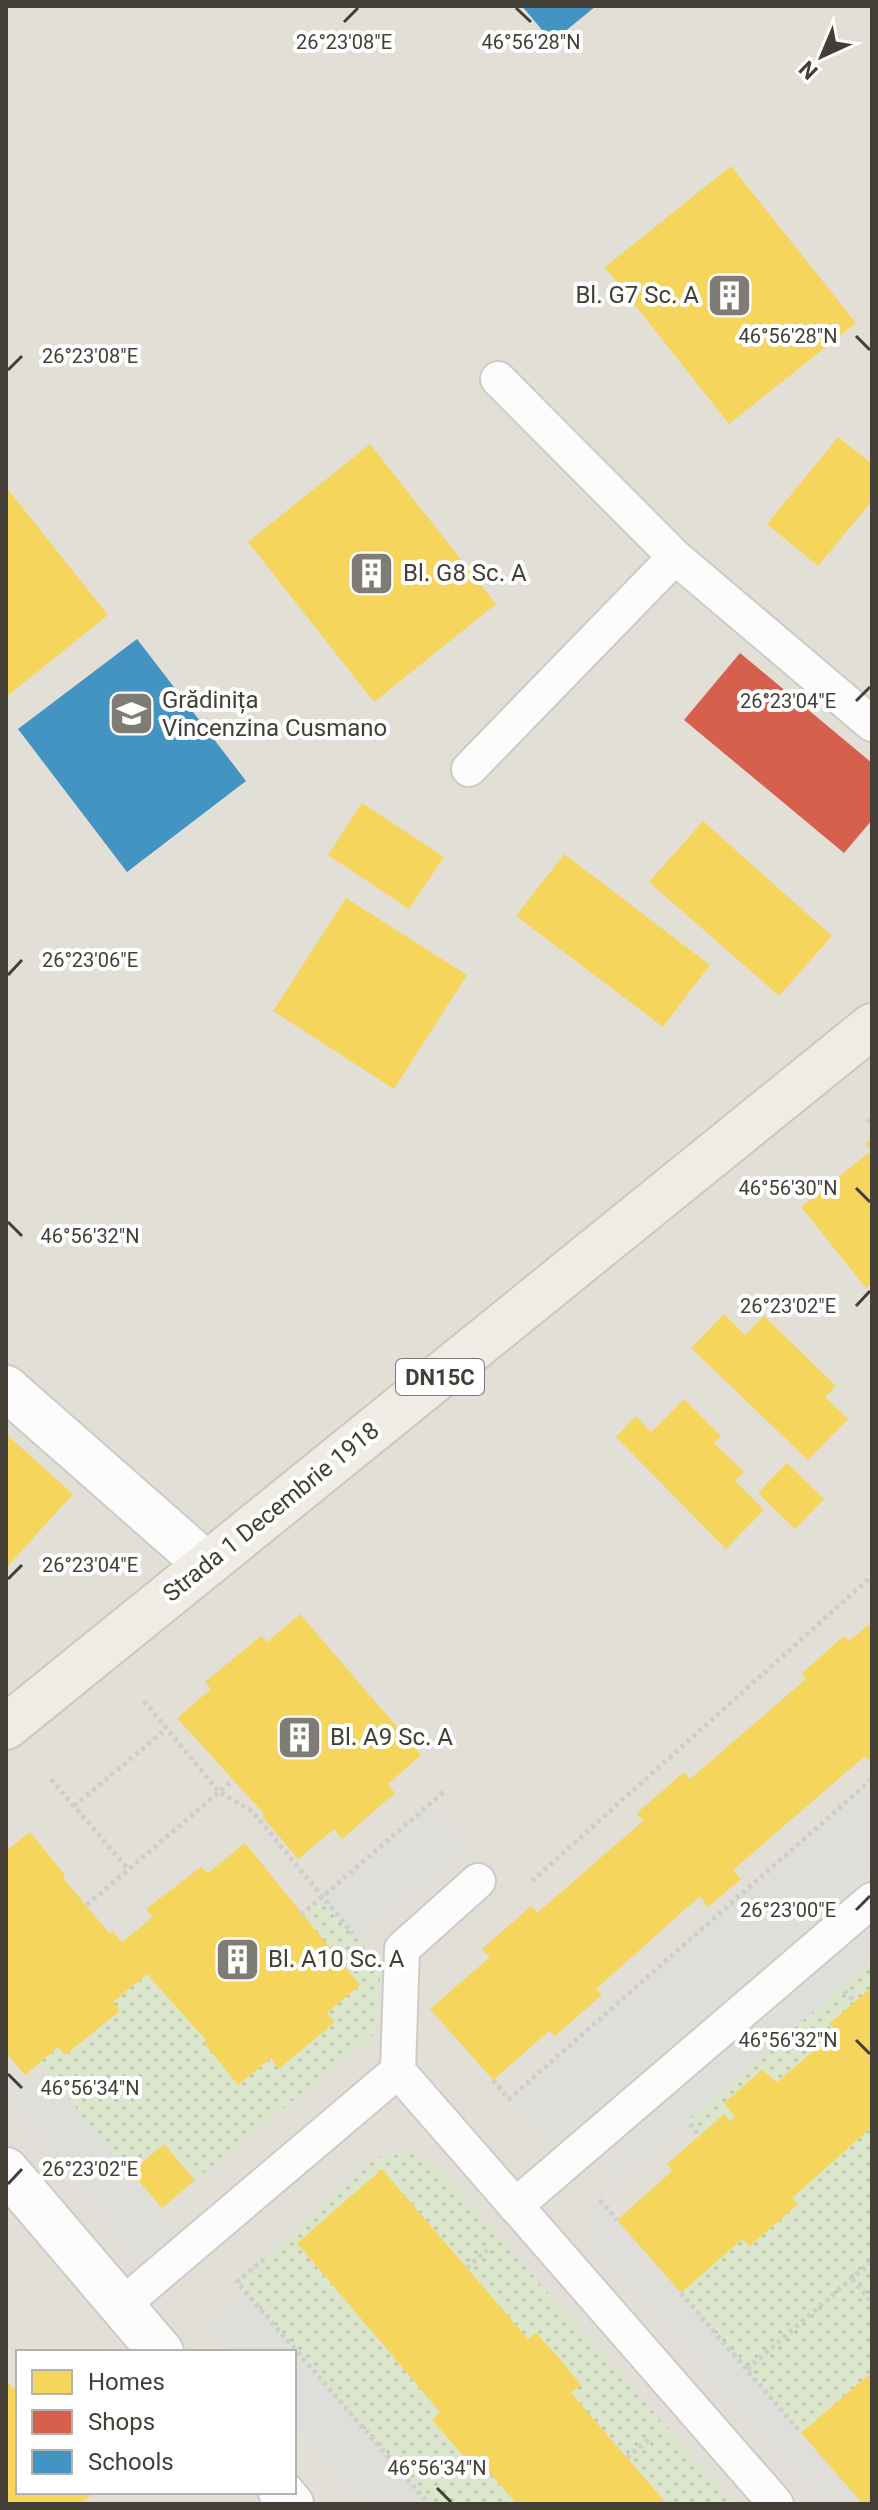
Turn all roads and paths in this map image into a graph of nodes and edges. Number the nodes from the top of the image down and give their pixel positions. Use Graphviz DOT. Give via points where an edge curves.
graph roads {
  1 [pos="498,379"];
  2 [pos="675,557"];
  3 [pos="872,724"];
  4 [pos="469,769"];
  5 [pos="872,1026"];
  6 [pos="6,1388"];
  7 [pos="206,1564"];
  8 [pos="872,1576"];
  9 [pos="144,1701"];
  10 [pos="6,1727"];
  11 [pos="166,1729"];
  12 [pos="51,1779"];
  13 [pos="872,1779"];
  14 [pos="233,1780"];
  15 [pos="446,1790"];
  16 [pos="219,1792"];
  17 [pos="74,1806"];
  18 [pos="128,1869"];
  19 [pos="478,1881"];
  20 [pos="529,1883"];
  21 [pos="322,1897"];
  22 [pos="872,1900"];
  23 [pos="87,1905"];
  24 [pos="301,1915"];
  25 [pos="358,1940"];
  26 [pos="398,2071"];
  27 [pos="493,2080"];
  28 [pos="687,2121"];
  29 [pos="699,2136"];
  30 [pos="6,2170"];
  31 [pos="598,2198"];
  32 [pos="515,2206"];
  33 [pos="617,2220"];
  34 [pos="872,2261"];
  35 [pos="852,2279"];
  36 [pos="237,2282"];
  37 [pos="681,2293"];
  38 [pos="872,2302"];
  39 [pos="122,2305"];
  40 [pos="159,2350"];
  41 [pos="296,2350"];
  42 [pos="296,2350"];
  43 [pos="747,2369"];
  44 [pos="655,2433"];
  45 [pos="801,2433"];
  46 [pos="627,2458"];
  47 [pos="429,2504"];
  48 [pos="776,2504"];
  1 -- 2 [label="lane"];
  2 -- 3 [label="lane"];
  2 -- 4 [label="lane"];
  5 -- 7 [label="main road, Strada 1 Decembrie 1918 / DN15C"];
  6 -- 7 [label="street"];
  7 -- 10 [label="main road, Strada 1 Decembrie 1918 / DN15C"];
  8 -- 20 [label="path"];
  9 -- 11 [label="path"];
  11 -- 16 [label="path"];
  11 -- 17 [label="path"];
  12 -- 17 [label="path"];
  13 -- 27 [label="path" via="509,2099"];
  14 -- 16 [label="path"];
  15 -- 21 [label="path"];
  16 -- 18 [label="path"];
  16 -- 21 [label="path" via="252,1811"];
  17 -- 18 [label="path"];
  18 -- 23 [label="path"];
  19 -- 26 [label="lane" via="402,1949"];
  21 -- 24 [label="path"];
  21 -- 25 [label="path"];
  22 -- 32 [label="lane"];
  26 -- 32 [label="lane"];
  26 -- 39 [label="lane"];
  28 -- 29 [label="path"];
  30 -- 39 [label="street"];
  31 -- 33 [label="path"];
  32 -- 48 [label="lane"];
  34 -- 35 [label="path"];
  35 -- 38 [label="path"];
  35 -- 43 [label="path"];
  36 -- 42 [label="path"];
  37 -- 43 [label="path"];
  39 -- 40 [label="street"];
  41 -- 47 [label="path"];
  43 -- 45 [label="path"];
  44 -- 46 [label="path"];
}
